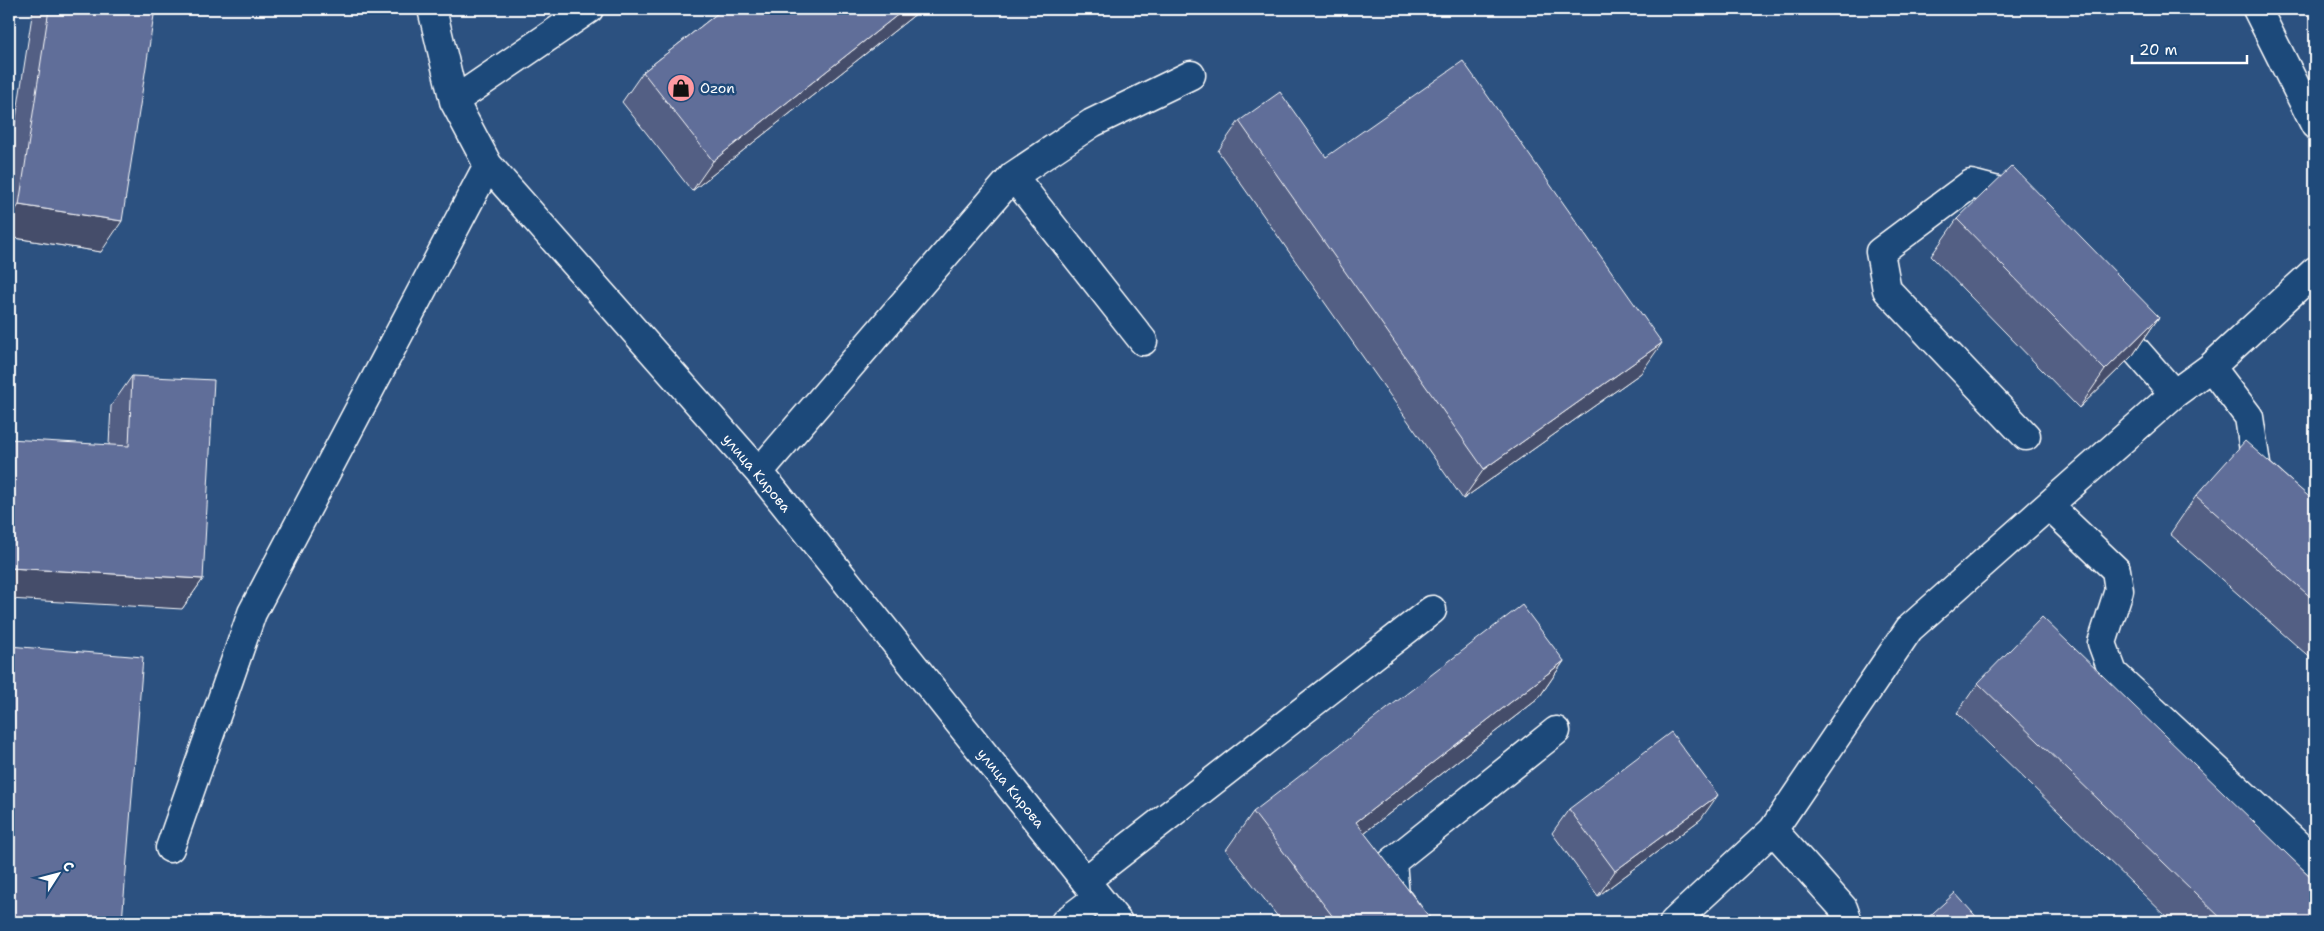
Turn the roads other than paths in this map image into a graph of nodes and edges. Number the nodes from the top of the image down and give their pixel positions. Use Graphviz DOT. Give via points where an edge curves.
graph roads {
  1 [pos="432,9"];
  2 [pos="589,9"];
  3 [pos="2258,9"];
  4 [pos="1191,75"];
  5 [pos="454,101"];
  6 [pos="2315,125"];
  7 [pos="488,164"];
  8 [pos="1013,176"];
  9 [pos="2031,228"];
  10 [pos="2315,271"];
  11 [pos="2096,304"];
  12 [pos="1143,341"];
  13 [pos="2211,367"];
  14 [pos="2174,394"];
  15 [pos="2026,436"];
  16 [pos="758,472"];
  17 [pos="2049,506"];
  18 [pos="2315,523"];
  19 [pos="1432,610"];
  20 [pos="1556,732"];
  21 [pos="1773,830"];
  22 [pos="170,848"];
  23 [pos="2315,861"];
  24 [pos="1092,889"];
  25 [pos="1065,922"];
  26 [pos="1118,922"];
  27 [pos="1414,922"];
  28 [pos="1674,922"];
  29 [pos="1848,922"];
  1 -- 5 [label="street, улица Кирова"];
  2 -- 5 [label="street"];
  3 -- 6 [label="street"];
  4 -- 8 [label="street" via="1092,123"];
  5 -- 7 [label="street, улица Кирова"];
  7 -- 16 [label="street, улица Кирова"];
  7 -- 22 [label="street" via="252,613"];
  8 -- 12 [label="street"];
  8 -- 16 [label="street"];
  9 -- 15 [label="street" via="1998,191 1971,184 1880,252 1887,290"];
  10 -- 13 [label="street"];
  11 -- 14 [label="street"];
  13 -- 14 [label="street"];
  13 -- 18 [label="street" via="2250,417 2258,471"];
  14 -- 17 [label="street"];
  16 -- 24 [label="street, улица Кирова"];
  17 -- 21 [label="street" via="1909,629"];
  17 -- 23 [label="street" via="2116,570 2119,590 2102,643 2113,673"];
  19 -- 24 [label="street"];
  20 -- 27 [label="street" via="1392,862 1395,896"];
  21 -- 28 [label="street"];
  21 -- 29 [label="street" via="1843,908"];
  24 -- 25 [label="street"];
  24 -- 26 [label="street, улица Кирова"];
}
